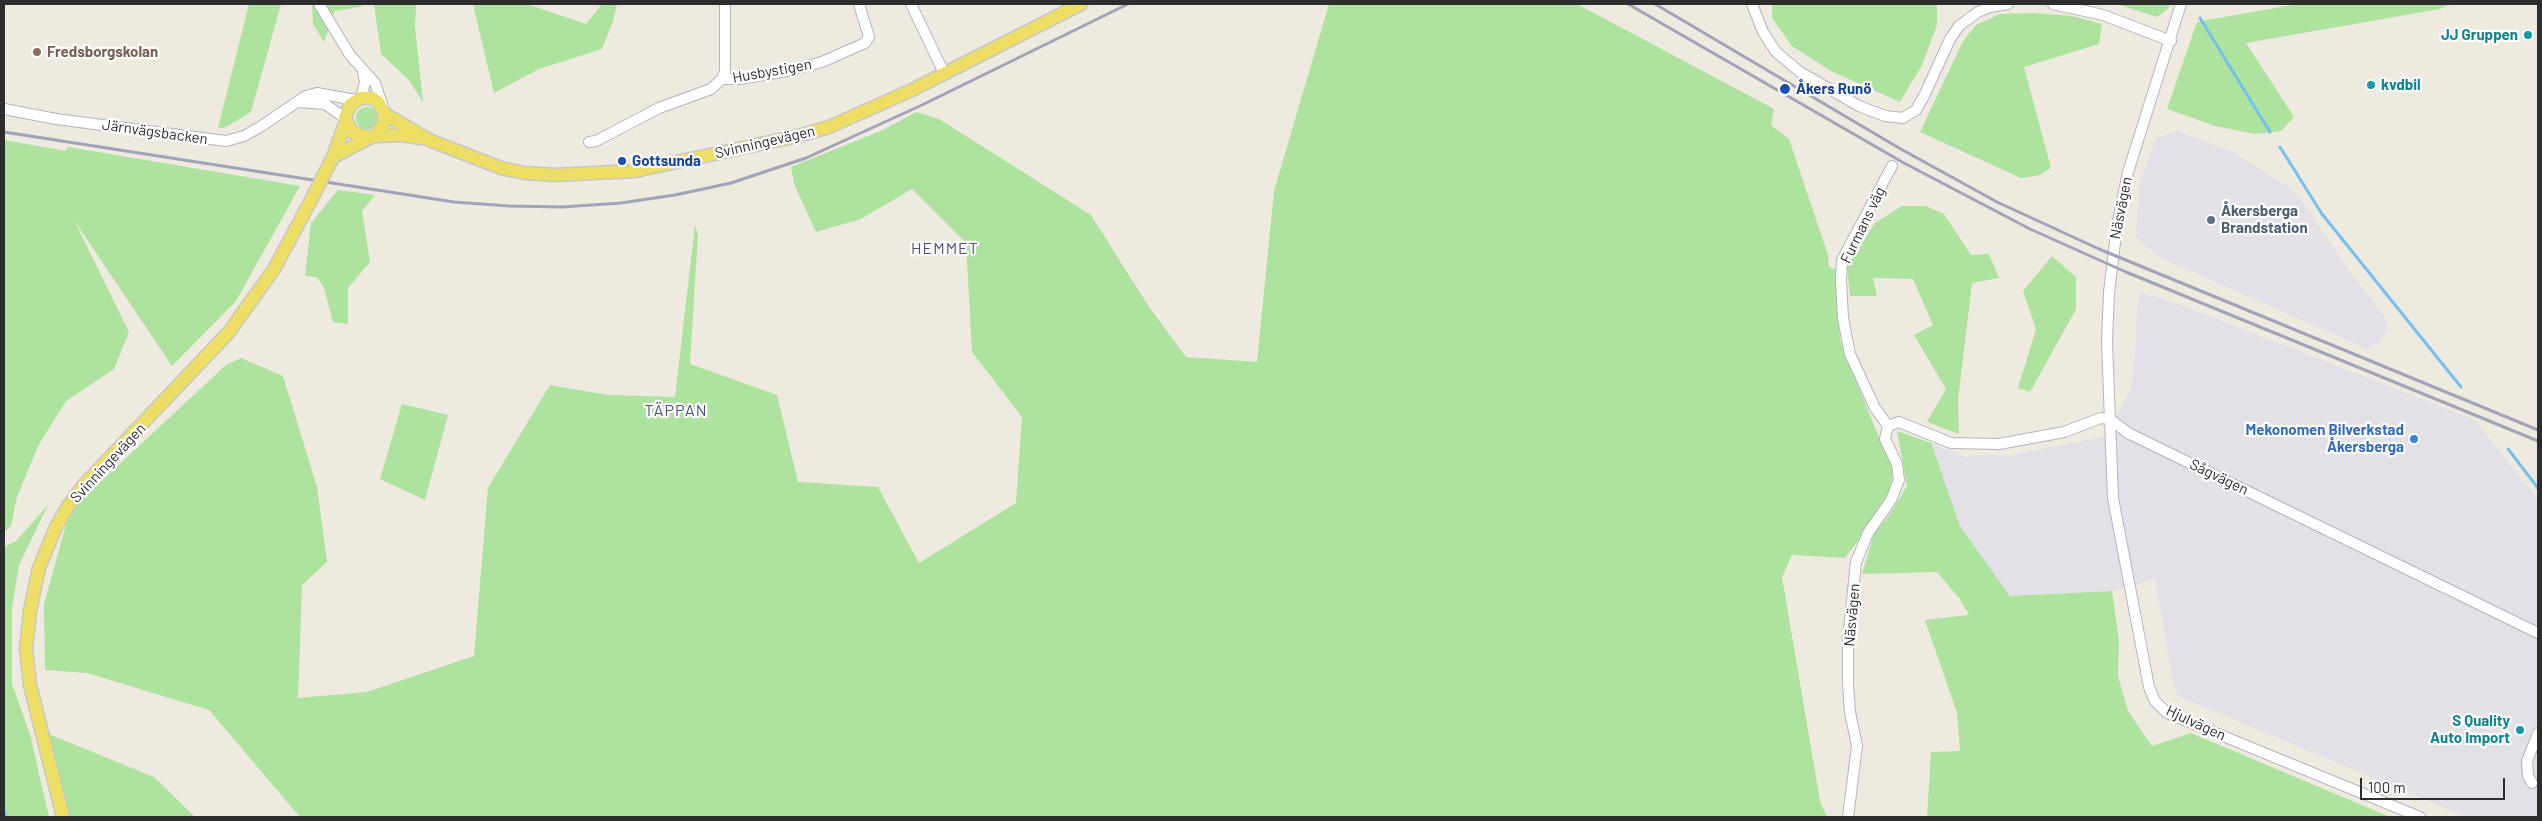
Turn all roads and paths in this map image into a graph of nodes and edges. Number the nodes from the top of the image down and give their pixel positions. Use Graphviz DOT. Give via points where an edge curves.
graph roads {
  1 [pos="318,4"];
  2 [pos="725,4"];
  3 [pos="859,4"];
  4 [pos="911,4"];
  5 [pos="1081,4"];
  6 [pos="1752,4"];
  7 [pos="2008,4"];
  8 [pos="2053,4"];
  9 [pos="2181,4"];
  10 [pos="2171,41"];
  11 [pos="363,72"];
  12 [pos="944,73"];
  13 [pos="722,79"];
  14 [pos="297,102"];
  15 [pos="349,108"];
  16 [pos="4,109"];
  17 [pos="384,111"];
  18 [pos="370,137"];
  19 [pos="429,140"];
  20 [pos="589,142"];
  21 [pos="333,157"];
  22 [pos="1892,166"];
  23 [pos="2110,420"];
  24 [pos="1888,426"];
  25 [pos="2538,633"];
  26 [pos="2538,733"];
  27 [pos="2532,783"];
  28 [pos="63,817"];
  29 [pos="1848,817"];
  30 [pos="2420,817"];
  1 -- 11 [label="street"];
  2 -- 13 [label="street, Husbystigen"];
  3 -- 13 [label="street, Husbystigen" via="869,37 865,43 822,62 787,71"];
  4 -- 12 [label="street"];
  5 -- 12 [label="main road, Svinningevägen"];
  6 -- 7 [label="street" via="1763,32 1776,52 1800,72 1859,106 1885,116 1902,118 1916,110 1959,26 1978,12"];
  8 -- 10 [label="street" via="2103,15"];
  9 -- 10 [label="street, Näsvägen"];
  10 -- 23 [label="street, Näsvägen" via="2133,151 2117,226 2107,342"];
  11 -- 15 [label="street" via="365,82"];
  11 -- 17 [label="street" via="375,83"];
  12 -- 19 [label="main road, Svinningevägen" via="821,129 635,171 555,175 525,173 483,162"];
  13 -- 20 [label="street, Husbystigen" via="711,89 659,108"];
  14 -- 15 [label="street"];
  14 -- 15 [label="street, Järnvägsbacken" via="317,93"];
  14 -- 16 [label="street, Järnvägsbacken" via="260,128 226,141"];
  15 -- 17 [label="main road, Svinningevägen" via="372,98"];
  15 -- 18 [label="main road" via="352,132"];
  15 -- 21 [label="main road, Svinningevägen"];
  17 -- 18 [label="main road" via="383,126"];
  17 -- 19 [label="main road, Svinningevägen"];
  18 -- 19 [label="main road, Svinningevägen" via="402,135"];
  18 -- 21 [label="main road, Svinningevägen"];
  21 -- 28 [label="main road, Svinningevägen, bridge" via="274,269 229,332 83,486 56,527 39,568 26,649 30,685"];
  22 -- 24 [label="street, Furmans väg" via="1842,260 1841,281 1843,318 1850,354 1875,408"];
  23 -- 24 [label="street" via="2101,418 2064,432 1999,444 1951,444 1899,422"];
  23 -- 25 [label="street, Sågvägen" via="2128,433"];
  23 -- 30 [label="street, Hjulvägen" via="2113,498 2149,687 2155,701 2167,713"];
  24 -- 29 [label="street, Näsvägen" via="1885,439 1897,464 1899,480 1891,500 1868,533 1856,562 1848,639 1850,712 1857,746"];
  26 -- 27 [label="street" via="2527,761"];
}
